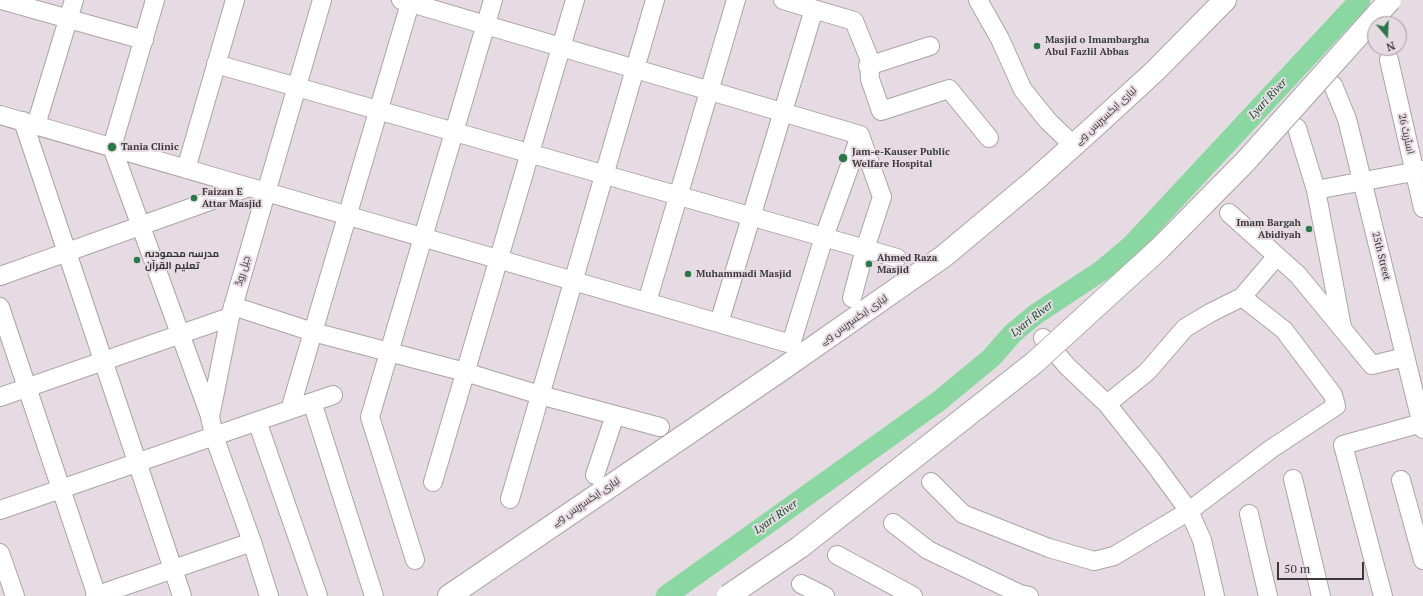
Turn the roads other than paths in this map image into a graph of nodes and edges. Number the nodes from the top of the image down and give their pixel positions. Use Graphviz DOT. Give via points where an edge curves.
graph roads {
  1 [pos="1,0"];
  2 [pos="74,0"];
  3 [pos="155,0"];
  4 [pos="235,0"];
  5 [pos="322,0"];
  6 [pos="493,0"];
  7 [pos="575,0"];
  8 [pos="655,0"];
  9 [pos="736,0"];
  10 [pos="783,0"];
  11 [pos="978,0"];
  12 [pos="1225,0"];
  13 [pos="1390,0"];
  14 [pos="407,1"];
  15 [pos="834,8"];
  16 [pos="814,9"];
  17 [pos="68,19"];
  18 [pos="486,25"];
  19 [pos="144,40"];
  20 [pos="930,46"];
  21 [pos="561,47"];
  22 [pos="1389,60"];
  23 [pos="216,64"];
  24 [pos="868,66"];
  25 [pos="635,69"];
  26 [pos="1333,85"];
  27 [pos="298,88"];
  28 [pos="710,91"];
  29 [pos="378,110"];
  30 [pos="783,112"];
  31 [pos="0,115"];
  32 [pos="29,123"];
  33 [pos="1297,128"];
  34 [pos="454,132"];
  35 [pos="860,135"];
  36 [pos="989,138"];
  37 [pos="1074,146"];
  38 [pos="112,147"];
  39 [pos="530,154"];
  40 [pos="186,169"];
  41 [pos="1419,171"];
  42 [pos="605,175"];
  43 [pos="1362,181"];
  44 [pos="249,187"];
  45 [pos="1316,190"];
  46 [pos="267,192"];
  47 [pos="679,196"];
  48 [pos="1423,208"];
  49 [pos="1229,213"];
  50 [pos="347,215"];
  51 [pos="751,217"];
  52 [pos="140,226"];
  53 [pos="423,237"];
  54 [pos="824,237"];
  55 [pos="865,249"];
  56 [pos="67,252"];
  57 [pos="1277,256"];
  58 [pos="897,258"];
  59 [pos="499,259"];
  60 [pos="0,276"];
  61 [pos="574,281"];
  62 [pos="1242,297"];
  63 [pos="852,298"];
  64 [pos="647,302"];
  65 [pos="0,307"];
  66 [pos="231,311"];
  67 [pos="719,323"];
  68 [pos="1342,329"];
  69 [pos="313,332"];
  70 [pos="180,334"];
  71 [pos="1043,338"];
  72 [pos="389,351"];
  73 [pos="1405,357"];
  74 [pos="103,361"];
  75 [pos="465,372"];
  76 [pos="27,388"];
  77 [pos="333,395"];
  78 [pos="540,395"];
  79 [pos="0,397"];
  80 [pos="312,402"];
  81 [pos="1107,404"];
  82 [pos="290,410"];
  83 [pos="615,415"];
  84 [pos="210,417"];
  85 [pos="257,421"];
  86 [pos="1422,426"];
  87 [pos="660,427"];
  88 [pos="214,436"];
  89 [pos="137,463"];
  90 [pos="595,475"];
  91 [pos="1293,478"];
  92 [pos="1401,480"];
  93 [pos="433,482"];
  94 [pos="931,482"];
  95 [pos="61,489"];
  96 [pos="510,499"];
  97 [pos="0,510"];
  98 [pos="1189,511"];
  99 [pos="1249,514"];
  100 [pos="893,523"];
  101 [pos="252,542"];
  102 [pos="0,553"];
  103 [pos="837,555"];
  104 [pos="415,560"];
  105 [pos="1423,560"];
  106 [pos="173,569"];
  107 [pos="801,584"];
  108 [pos="15,596"];
  109 [pos="96,596"];
  110 [pos="182,596"];
  111 [pos="269,596"];
  112 [pos="318,596"];
  113 [pos="374,596"];
  114 [pos="449,596"];
  115 [pos="728,596"];
  116 [pos="824,596"];
  117 [pos="913,596"];
  118 [pos="1029,596"];
  119 [pos="1215,596"];
  120 [pos="1268,596"];
  121 [pos="1321,596"];
  122 [pos="1382,596"];
  1 -- 17 [label="street"];
  2 -- 17 [label="street"];
  3 -- 19 [label="street"];
  4 -- 23 [label="street"];
  5 -- 27 [label="street, جیل روڈ"];
  6 -- 18 [label="street"];
  7 -- 21 [label="street"];
  8 -- 25 [label="street"];
  9 -- 28 [label="street"];
  10 -- 16 [label="street"];
  11 -- 37 [label="street" via="1000,39 1023,90 1048,121"];
  12 -- 37 [label="highway, لیاری ایکسپریس وے" via="1156,70"];
  13 -- 115 [label="highway, bridge" via="1245,162 1159,249 1034,363 800,547"];
  14 -- 18 [label="street"];
  14 -- 29 [label="street"];
  15 -- 16 [label="street"];
  15 -- 24 [label="street" via="854,21 869,58"];
  16 -- 30 [label="street"];
  17 -- 19 [label="street"];
  17 -- 32 [label="street"];
  18 -- 21 [label="street"];
  18 -- 34 [label="street"];
  19 -- 38 [label="street"];
  20 -- 24 [label="street"];
  21 -- 25 [label="street"];
  21 -- 39 [label="street"];
  22 -- 41 [label="street, اسٹریٹ 26"];
  23 -- 27 [label="street"];
  23 -- 40 [label="street"];
  24 -- 36 [label="street" via="881,111 949,89"];
  25 -- 28 [label="street"];
  25 -- 42 [label="street"];
  26 -- 43 [label="street, 25th Street" via="1347,119"];
  27 -- 29 [label="street"];
  27 -- 46 [label="street, جیل روڈ"];
  28 -- 30 [label="street"];
  28 -- 47 [label="street"];
  29 -- 34 [label="street"];
  29 -- 50 [label="street"];
  30 -- 35 [label="street"];
  30 -- 51 [label="street"];
  31 -- 32 [label="street"];
  32 -- 38 [label="street"];
  32 -- 56 [label="street"];
  33 -- 45 [label="street"];
  34 -- 39 [label="street"];
  34 -- 53 [label="street"];
  35 -- 54 [label="street"];
  35 -- 55 [label="street" via="882,197"];
  37 -- 114 [label="highway, لیاری ایکسپریس وے" via="944,256"];
  38 -- 40 [label="street"];
  38 -- 52 [label="street"];
  39 -- 42 [label="street"];
  39 -- 59 [label="street"];
  40 -- 44 [label="street"];
  41 -- 43 [label="street"];
  41 -- 48 [label="street, اسٹریٹ 26"];
  42 -- 47 [label="street"];
  42 -- 61 [label="street"];
  43 -- 45 [label="street"];
  43 -- 73 [label="street, 25th Street"];
  44 -- 46 [label="street"];
  44 -- 52 [label="street"];
  45 -- 68 [label="street"];
  46 -- 50 [label="street"];
  46 -- 66 [label="street, جیل روڈ"];
  47 -- 51 [label="street"];
  47 -- 64 [label="street"];
  49 -- 57 [label="street"];
  50 -- 53 [label="street"];
  50 -- 69 [label="street"];
  51 -- 54 [label="street"];
  51 -- 67 [label="street"];
  52 -- 56 [label="street"];
  52 -- 70 [label="street"];
  53 -- 59 [label="street"];
  53 -- 72 [label="street"];
  54 -- 55 [label="street"];
  54 -- 67 [label="street" via="790,344"];
  55 -- 58 [label="street"];
  55 -- 63 [label="street"];
  56 -- 60 [label="street"];
  56 -- 74 [label="street"];
  57 -- 62 [label="street"];
  57 -- 68 [label="street" via="1298,275"];
  59 -- 61 [label="street"];
  59 -- 75 [label="street"];
  61 -- 64 [label="street"];
  61 -- 78 [label="street"];
  62 -- 81 [label="street" via="1185,328 1147,372"];
  62 -- 98 [label="street" via="1284,330 1333,395 1336,406 1271,449"];
  64 -- 67 [label="street"];
  65 -- 76 [label="street"];
  66 -- 69 [label="street"];
  66 -- 70 [label="street"];
  66 -- 84 [label="street, جیل روڈ"];
  68 -- 73 [label="street" via="1372,365"];
  69 -- 72 [label="street"];
  69 -- 82 [label="street"];
  70 -- 74 [label="street"];
  70 -- 84 [label="street"];
  71 -- 81 [label="street" via="1067,366"];
  72 -- 75 [label="street"];
  72 -- 104 [label="street" via="370,417"];
  73 -- 86 [label="street, 25th Street"];
  74 -- 76 [label="street"];
  74 -- 89 [label="street"];
  75 -- 78 [label="street"];
  75 -- 93 [label="street"];
  76 -- 79 [label="street"];
  76 -- 95 [label="street"];
  77 -- 80 [label="street"];
  78 -- 83 [label="street"];
  78 -- 96 [label="street"];
  80 -- 82 [label="street"];
  80 -- 113 [label="street"];
  81 -- 98 [label="street"];
  82 -- 85 [label="street"];
  83 -- 87 [label="street"];
  83 -- 90 [label="street"];
  84 -- 88 [label="street, جیل روڈ"];
  85 -- 88 [label="street"];
  85 -- 112 [label="street"];
  86 -- 122 [label="street" via="1344,445"];
  88 -- 89 [label="street"];
  88 -- 101 [label="street, جیل روڈ"];
  89 -- 95 [label="street"];
  89 -- 106 [label="street"];
  91 -- 121 [label="street"];
  92 -- 105 [label="street"];
  94 -- 98 [label="street" via="963,514 1049,548 1094,561 1114,556"];
  95 -- 97 [label="street"];
  95 -- 109 [label="street"];
  98 -- 119 [label="street" via="1202,540"];
  99 -- 120 [label="street"];
  100 -- 118 [label="street" via="928,550"];
  101 -- 106 [label="street"];
  101 -- 111 [label="street, جیل روڈ"];
  102 -- 108 [label="street"];
  103 -- 117 [label="street"];
  106 -- 109 [label="street"];
  106 -- 110 [label="street"];
  107 -- 116 [label="street"];
}
